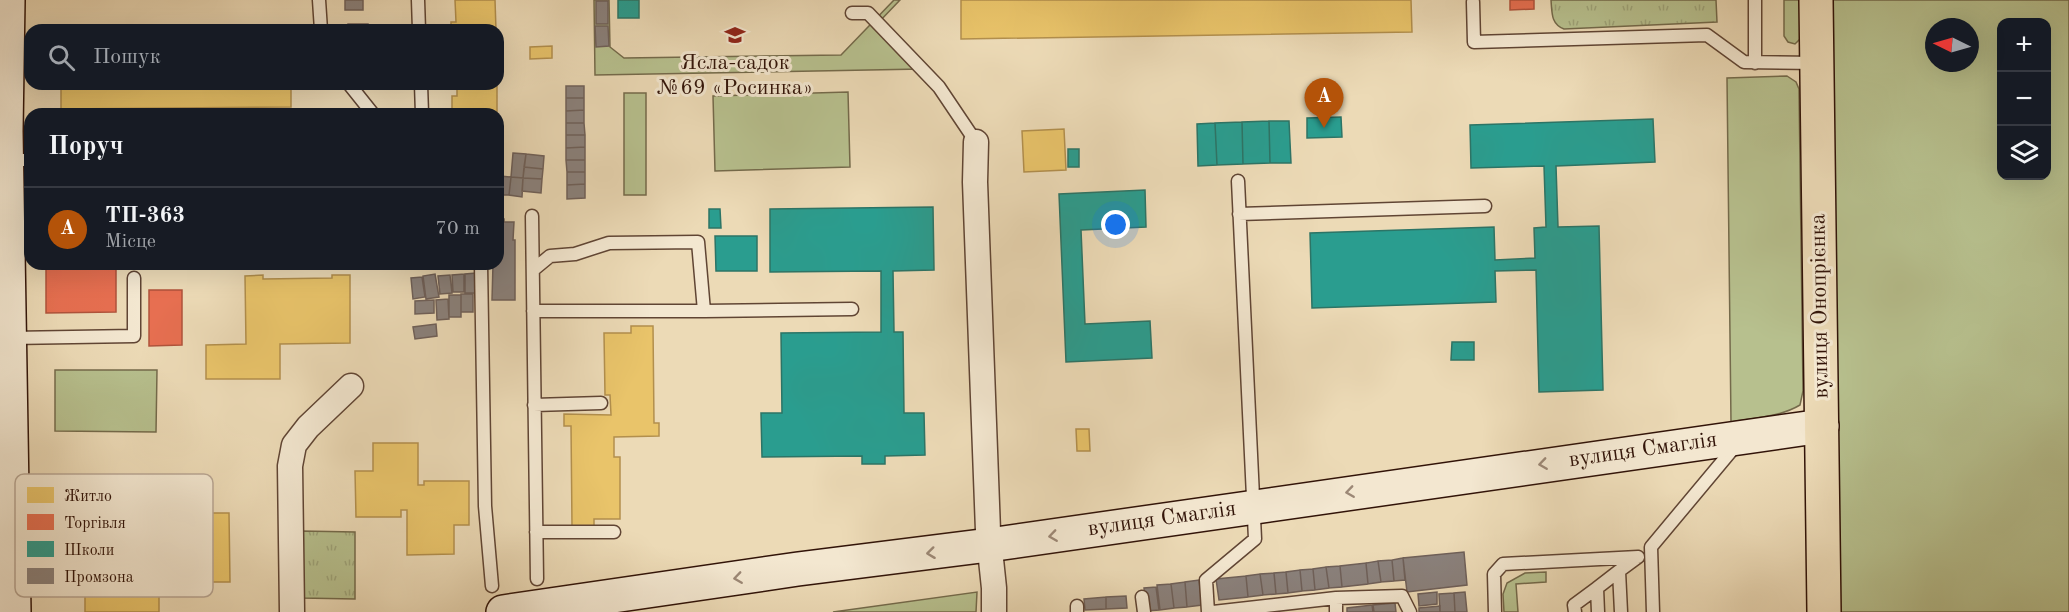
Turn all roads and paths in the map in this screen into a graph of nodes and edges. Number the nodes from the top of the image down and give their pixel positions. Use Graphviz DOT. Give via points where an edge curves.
graph roads {
  1 [pos="8,0"];
  2 [pos="319,0"];
  3 [pos="418,0"];
  4 [pos="1755,0"];
  5 [pos="1816,0"];
  6 [pos="1473,2"];
  7 [pos="852,13"];
  8 [pos="321,24"];
  9 [pos="419,24"];
  10 [pos="1755,63"];
  11 [pos="1817,63"];
  12 [pos="354,90"];
  13 [pos="421,90"];
  14 [pos="368,108"];
  15 [pos="422,108"];
  16 [pos="976,142"];
  17 [pos="19,160"];
  18 [pos="1238,181"];
  19 [pos="1485,206"];
  20 [pos="1239,214"];
  21 [pos="532,216"];
  22 [pos="481,270"];
  23 [pos="532,270"];
  24 [pos="134,278"];
  25 [pos="852,309"];
  26 [pos="533,311"];
  27 [pos="704,311"];
  28 [pos="10,338"];
  29 [pos="351,386"];
  30 [pos="601,403"];
  31 [pos="534,405"];
  32 [pos="1822,426"];
  33 [pos="1744,436"];
  34 [pos="1254,506"];
  35 [pos="536,532"];
  36 [pos="614,532"];
  37 [pos="989,545"];
  38 [pos="1651,547"];
  39 [pos="14,549"];
  40 [pos="1638,557"];
  41 [pos="1619,571"];
  42 [pos="537,579"];
  43 [pos="1597,588"];
  44 [pos="1142,597"];
  45 [pos="1336,598"];
  46 [pos="497,599"];
  47 [pos="1265,609"];
  48 [pos="1571,610"];
  49 [pos="14,612"];
  50 [pos="292,612"];
  51 [pos="994,612"];
  52 [pos="1143,612"];
  53 [pos="1208,612"];
  54 [pos="1213,612"];
  55 [pos="1336,612"];
  56 [pos="1410,612"];
  57 [pos="1495,612"];
  58 [pos="1598,612"];
  59 [pos="1621,612"];
  60 [pos="1653,612"];
  61 [pos="1824,612"];
  1 -- 17 [label="street"];
  2 -- 8 [label="lane"];
  3 -- 9 [label="lane"];
  4 -- 10 [label="lane"];
  5 -- 11 [label="main road, вулиця Онопрієнка"];
  6 -- 10 [label="lane" via="1474,42 1707,35 1741,61"];
  7 -- 16 [label="lane" via="868,13 939,87"];
  10 -- 11 [label="lane"];
  11 -- 32 [label="main road, вулиця Онопрієнка"];
  12 -- 14 [label="lane"];
  13 -- 15 [label="lane"];
  16 -- 37 [label="street"];
  17 -- 28 [label="street"];
  18 -- 20 [label="lane"];
  19 -- 20 [label="lane"];
  20 -- 34 [label="lane"];
  21 -- 23 [label="lane"];
  22 -- 46 [label="lane" via="486,506"];
  23 -- 26 [label="lane"];
  23 -- 27 [label="lane" via="550,256 574,254 609,243 698,242"];
  24 -- 28 [label="lane" via="134,336"];
  25 -- 27 [label="lane"];
  26 -- 27 [label="lane"];
  26 -- 31 [label="lane"];
  28 -- 39 [label="street"];
  29 -- 50 [label="street" via="294,445 290,466"];
  30 -- 31 [label="lane"];
  31 -- 35 [label="lane"];
  32 -- 33 [label="street, вулиця Смаглія"];
  32 -- 61 [label="main road, вулиця Онопрієнка"];
  33 -- 34 [label="street, вулиця Смаглія, one-way"];
  33 -- 38 [label="lane"];
  34 -- 37 [label="street, вулиця Смаглія, one-way"];
  34 -- 53 [label="lane" via="1255,539 1206,580"];
  35 -- 36 [label="lane"];
  35 -- 42 [label="lane"];
  37 -- 46 [label="street, вулиця Смаглія, one-way" via="798,569"];
  37 -- 51 [label="street"];
  38 -- 40 [label="lane"];
  38 -- 60 [label="lane"];
  39 -- 49 [label="street"];
  40 -- 41 [label="lane"];
  40 -- 57 [label="lane" via="1503,564 1494,574"];
  41 -- 43 [label="lane"];
  41 -- 59 [label="lane"];
  43 -- 48 [label="lane"];
  43 -- 58 [label="lane"];
  44 -- 52 [label="lane"];
  45 -- 47 [label="lane"];
  45 -- 55 [label="lane"];
  45 -- 56 [label="lane" via="1402,596"];
  47 -- 54 [label="lane"];
}
